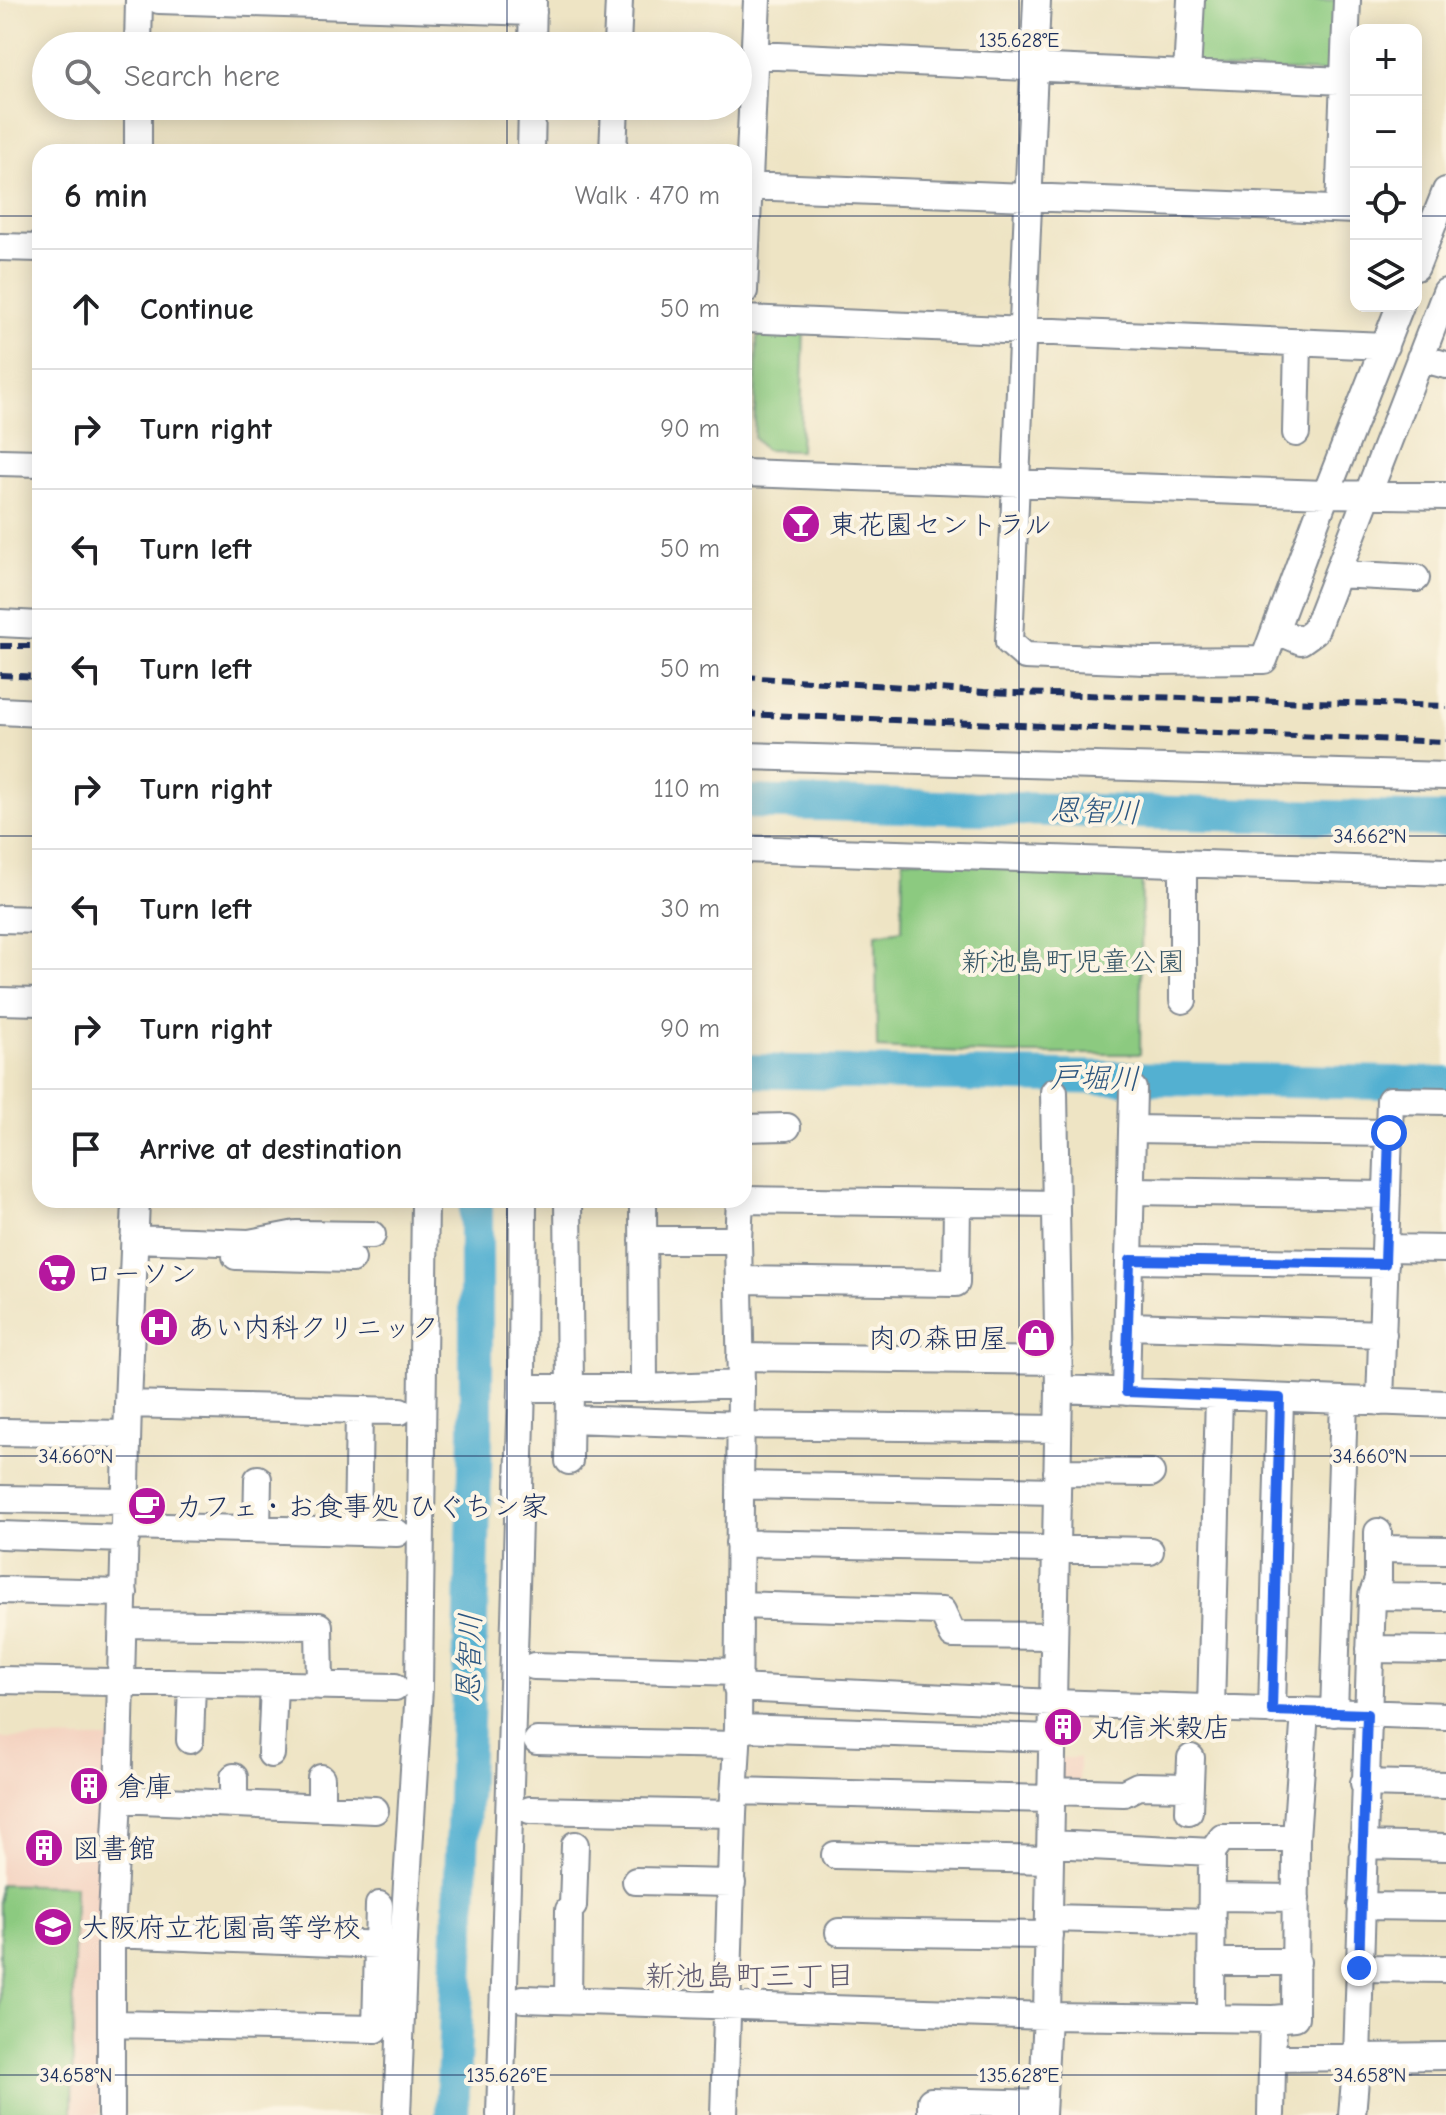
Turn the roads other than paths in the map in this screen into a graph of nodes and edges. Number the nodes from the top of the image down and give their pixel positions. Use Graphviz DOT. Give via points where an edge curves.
graph roads {
  1 [pos="139,0"];
  2 [pos="159,0"];
  3 [pos="619,0"];
  4 [pos="757,0"];
  5 [pos="1037,0"];
  6 [pos="1191,0"];
  7 [pos="1347,0"];
  8 [pos="533,6"];
  9 [pos="138,32"];
  10 [pos="532,32"];
  11 [pos="618,32"];
  12 [pos="755,55"];
  13 [pos="1034,69"];
  14 [pos="1187,74"];
  15 [pos="1344,81"];
  16 [pos="752,99"];
  17 [pos="138,120"];
  18 [pos="532,120"];
  19 [pos="614,120"];
  20 [pos="751,120"];
  21 [pos="138,144"];
  22 [pos="531,144"];
  23 [pos="613,144"];
  24 [pos="749,144"];
  25 [pos="752,186"];
  26 [pos="1029,198"];
  27 [pos="1436,208"];
  28 [pos="1348,210"];
  29 [pos="0,247"];
  30 [pos="32,248"];
  31 [pos="1422,249"];
  32 [pos="1446,292"];
  33 [pos="1398,312"];
  34 [pos="752,319"];
  35 [pos="1022,330"];
  36 [pos="1298,342"];
  37 [pos="1385,346"];
  38 [pos="1420,358"];
  39 [pos="1446,365"];
  40 [pos="1296,433"];
  41 [pos="0,462"];
  42 [pos="32,463"];
  43 [pos="752,473"];
  44 [pos="1015,484"];
  45 [pos="1326,494"];
  46 [pos="1368,495"];
  47 [pos="1446,496"];
  48 [pos="1337,574"];
  49 [pos="1416,578"];
  50 [pos="0,623"];
  51 [pos="32,625"];
  52 [pos="1275,630"];
  53 [pos="0,711"];
  54 [pos="32,713"];
  55 [pos="752,756"];
  56 [pos="1446,776"];
  57 [pos="752,849"];
  58 [pos="1183,863"];
  59 [pos="1446,872"];
  60 [pos="0,919"];
  61 [pos="32,920"];
  62 [pos="1183,1000"];
  63 [pos="0,1001"];
  64 [pos="32,1002"];
  65 [pos="1133,1089"];
  66 [pos="1054,1092"];
  67 [pos="1446,1101"];
  68 [pos="787,1127"];
  69 [pos="752,1128"];
  70 [pos="1132,1129"];
  71 [pos="1389,1133"];
  72 [pos="1131,1191"];
  73 [pos="1387,1195"];
  74 [pos="752,1200"];
  75 [pos="957,1203"];
  76 [pos="1056,1204"];
  77 [pos="136,1208"];
  78 [pos="425,1208"];
  79 [pos="523,1208"];
  80 [pos="568,1208"];
  81 [pos="643,1208"];
  82 [pos="740,1208"];
  83 [pos="372,1235"];
  84 [pos="643,1240"];
  85 [pos="738,1240"];
  86 [pos="134,1246"];
  87 [pos="1446,1249"];
  88 [pos="1385,1256"];
  89 [pos="352,1259"];
  90 [pos="1130,1260"];
  91 [pos="740,1280"];
  92 [pos="1129,1326"];
  93 [pos="1383,1334"];
  94 [pos="740,1357"];
  95 [pos="1058,1361"];
  96 [pos="741,1384"];
  97 [pos="522,1388"];
  98 [pos="570,1388"];
  99 [pos="644,1388"];
  100 [pos="1059,1389"];
  101 [pos="1126,1392"];
  102 [pos="1219,1395"];
  103 [pos="1280,1398"];
  104 [pos="1344,1400"];
  105 [pos="1380,1402"];
  106 [pos="128,1404"];
  107 [pos="1446,1404"];
  108 [pos="359,1410"];
  109 [pos="400,1411"];
  110 [pos="570,1419"];
  111 [pos="741,1425"];
  112 [pos="1058,1429"];
  113 [pos="0,1432"];
  114 [pos="127,1434"];
  115 [pos="569,1461"];
  116 [pos="1151,1473"];
  117 [pos="258,1479"];
  118 [pos="1057,1481"];
  119 [pos="740,1485"];
  120 [pos="0,1499"];
  121 [pos="126,1522"];
  122 [pos="257,1529"];
  123 [pos="357,1531"];
  124 [pos="397,1533"];
  125 [pos="0,1535"];
  126 [pos="739,1543"];
  127 [pos="1056,1550"];
  128 [pos="1446,1550"];
  129 [pos="1150,1551"];
  130 [pos="0,1590"];
  131 [pos="124,1593"];
  132 [pos="1372,1596"];
  133 [pos="1446,1597"];
  134 [pos="739,1605"];
  135 [pos="123,1624"];
  136 [pos="1054,1636"];
  137 [pos="1370,1649"];
  138 [pos="1446,1650"];
  139 [pos="534,1666"];
  140 [pos="0,1680"];
  141 [pos="737,1680"];
  142 [pos="121,1683"];
  143 [pos="192,1684"];
  144 [pos="274,1685"];
  145 [pos="320,1686"];
  146 [pos="395,1687"];
  147 [pos="1053,1703"];
  148 [pos="1211,1709"];
  149 [pos="1272,1711"];
  150 [pos="1305,1712"];
  151 [pos="1334,1713"];
  152 [pos="1367,1714"];
  153 [pos="1446,1716"];
  154 [pos="737,1736"];
  155 [pos="1053,1738"];
  156 [pos="190,1740"];
  157 [pos="537,1741"];
  158 [pos="271,1754"];
  159 [pos="1191,1758"];
  160 [pos="234,1777"];
  161 [pos="321,1778"];
  162 [pos="1364,1783"];
  163 [pos="1446,1785"];
  164 [pos="1051,1795"];
  165 [pos="118,1799"];
  166 [pos="734,1803"];
  167 [pos="234,1804"];
  168 [pos="321,1808"];
  169 [pos="375,1810"];
  170 [pos="530,1810"];
  171 [pos="1296,1838"];
  172 [pos="575,1845"];
  173 [pos="1363,1845"];
  174 [pos="1446,1847"];
  175 [pos="1050,1852"];
  176 [pos="1212,1852"];
  177 [pos="835,1855"];
  178 [pos="636,1881"];
  179 [pos="732,1883"];
  180 [pos="1296,1898"];
  181 [pos="379,1905"];
  182 [pos="1361,1906"];
  183 [pos="1446,1907"];
  184 [pos="1212,1910"];
  185 [pos="1049,1926"];
  186 [pos="839,1932"];
  187 [pos="111,1934"];
  188 [pos="381,1945"];
  189 [pos="1211,1962"];
  190 [pos="1297,1962"];
  191 [pos="1359,1968"];
  192 [pos="1446,1969"];
  193 [pos="523,1999"];
  194 [pos="568,2000"];
  195 [pos="728,2004"];
  196 [pos="1047,2016"];
  197 [pos="1211,2017"];
  198 [pos="1273,2019"];
  199 [pos="111,2024"];
  200 [pos="1446,2056"];
  201 [pos="1357,2057"];
  202 [pos="1273,2058"];
  203 [pos="1042,2109"];
  204 [pos="111,2115"];
  205 [pos="397,2115"];
  206 [pos="500,2115"];
  207 [pos="724,2115"];
  208 [pos="931,2115"];
  209 [pos="1271,2115"];
  210 [pos="1352,2115"];
  1 -- 9 [label="street"];
  2 -- 8 [label="street"];
  3 -- 11 [label="street"];
  4 -- 12 [label="street"];
  5 -- 13 [label="street"];
  6 -- 14 [label="street"];
  7 -- 15 [label="street"];
  8 -- 10 [label="street"];
  12 -- 13 [label="street"];
  12 -- 16 [label="street"];
  13 -- 14 [label="street"];
  13 -- 26 [label="street"];
  14 -- 15 [label="street"];
  15 -- 28 [label="street"];
  17 -- 21 [label="street"];
  18 -- 22 [label="street"];
  19 -- 23 [label="street"];
  20 -- 24 [label="street"];
  25 -- 26 [label="street"];
  26 -- 28 [label="street"];
  26 -- 35 [label="street"];
  27 -- 31 [label="street"];
  29 -- 30 [label="street"];
  32 -- 38 [label="street"];
  33 -- 37 [label="street"];
  34 -- 35 [label="street"];
  35 -- 36 [label="street"];
  35 -- 44 [label="street"];
  36 -- 37 [label="street"];
  36 -- 40 [label="street"];
  37 -- 45 [label="street"];
  38 -- 39 [label="street"];
  38 -- 46 [label="street"];
  41 -- 42 [label="street"];
  43 -- 44 [label="street"];
  44 -- 45 [label="street"];
  44 -- 52 [label="street" via="1009,642 1025,656 1264,660"];
  45 -- 46 [label="street"];
  45 -- 52 [label="street"];
  46 -- 47 [label="street"];
  46 -- 48 [label="street"];
  48 -- 49 [label="street"];
  48 -- 52 [label="street" via="1315,631 1301,641"];
  50 -- 51 [label="street"];
  53 -- 54 [label="street"];
  55 -- 56 [label="street"];
  57 -- 58 [label="street"];
  58 -- 59 [label="street"];
  58 -- 62 [label="street"];
  60 -- 61 [label="street"];
  63 -- 64 [label="street"];
  65 -- 70 [label="street"];
  66 -- 76 [label="street"];
  67 -- 71 [label="street" via="1390,1100"];
  68 -- 69 [label="street"];
  70 -- 71 [label="street"];
  70 -- 72 [label="street"];
  71 -- 73 [label="street"];
  72 -- 73 [label="street"];
  72 -- 90 [label="street"];
  73 -- 88 [label="street"];
  74 -- 75 [label="street"];
  75 -- 76 [label="street"];
  75 -- 91 [label="street" via="956,1283"];
  76 -- 95 [label="street"];
  77 -- 86 [label="street"];
  78 -- 205 [label="street" via="419,1688"];
  79 -- 97 [label="street"];
  80 -- 98 [label="street"];
  81 -- 84 [label="street"];
  82 -- 85 [label="street"];
  83 -- 86 [label="street" via="296,1234 249,1243"];
  84 -- 85 [label="street"];
  84 -- 99 [label="street"];
  85 -- 91 [label="street"];
  86 -- 89 [label="street"];
  86 -- 106 [label="street"];
  87 -- 88 [label="street"];
  88 -- 90 [label="street"];
  88 -- 93 [label="street"];
  90 -- 92 [label="street"];
  91 -- 94 [label="street"];
  92 -- 93 [label="street"];
  92 -- 101 [label="street"];
  93 -- 105 [label="street"];
  94 -- 95 [label="street"];
  94 -- 96 [label="street"];
  95 -- 100 [label="street"];
  96 -- 99 [label="street"];
  96 -- 111 [label="street"];
  97 -- 98 [label="street"];
  97 -- 206 [label="street"];
  98 -- 99 [label="street"];
  98 -- 110 [label="street"];
  100 -- 101 [label="street"];
  100 -- 112 [label="street"];
  101 -- 102 [label="street"];
  102 -- 103 [label="street"];
  102 -- 148 [label="street"];
  103 -- 104 [label="street"];
  103 -- 149 [label="street"];
  104 -- 105 [label="street"];
  104 -- 151 [label="street"];
  105 -- 107 [label="street"];
  106 -- 108 [label="street"];
  106 -- 114 [label="street"];
  108 -- 109 [label="street"];
  108 -- 123 [label="street"];
  110 -- 111 [label="street"];
  110 -- 115 [label="street"];
  111 -- 112 [label="street"];
  111 -- 119 [label="street"];
  112 -- 118 [label="street"];
  113 -- 114 [label="street"];
  114 -- 121 [label="street"];
  116 -- 118 [label="street"];
  117 -- 122 [label="street"];
  118 -- 119 [label="street"];
  118 -- 127 [label="street"];
  119 -- 126 [label="street"];
  120 -- 121 [label="street"];
  121 -- 122 [label="street"];
  121 -- 125 [label="street"];
  121 -- 131 [label="street"];
  122 -- 123 [label="street"];
  123 -- 124 [label="street"];
  126 -- 127 [label="street"];
  126 -- 134 [label="street"];
  127 -- 129 [label="street"];
  127 -- 136 [label="street"];
  128 -- 132 [label="street" via="1378,1540 1378,1580"];
  130 -- 131 [label="street"];
  131 -- 135 [label="street"];
  132 -- 133 [label="street"];
  132 -- 137 [label="street"];
  134 -- 136 [label="street" via="942,1611 953,1635"];
  134 -- 141 [label="street"];
  135 -- 142 [label="street"];
  135 -- 145 [label="street" via="319,1626"];
  136 -- 147 [label="street"];
  137 -- 138 [label="street"];
  137 -- 152 [label="street"];
  139 -- 141 [label="street"];
  140 -- 142 [label="street"];
  141 -- 147 [label="street"];
  141 -- 154 [label="street"];
  142 -- 143 [label="street"];
  142 -- 165 [label="street"];
  143 -- 144 [label="street"];
  143 -- 156 [label="street"];
  144 -- 145 [label="street"];
  144 -- 158 [label="street"];
  145 -- 146 [label="street"];
  147 -- 148 [label="street"];
  147 -- 155 [label="street"];
  148 -- 149 [label="street"];
  149 -- 150 [label="street"];
  150 -- 151 [label="street"];
  150 -- 171 [label="street"];
  151 -- 152 [label="street"];
  152 -- 153 [label="street"];
  152 -- 162 [label="street"];
  154 -- 155 [label="street"];
  154 -- 157 [label="street"];
  154 -- 166 [label="street"];
  155 -- 164 [label="street"];
  159 -- 164 [label="street" via="1189,1799 1138,1786 1124,1793"];
  160 -- 167 [label="street"];
  161 -- 168 [label="street"];
  162 -- 163 [label="street"];
  162 -- 173 [label="street"];
  164 -- 166 [label="street"];
  164 -- 175 [label="street"];
  165 -- 167 [label="street"];
  165 -- 187 [label="street"];
  166 -- 170 [label="street"];
  166 -- 179 [label="street"];
  167 -- 168 [label="street"];
  168 -- 169 [label="street"];
  171 -- 176 [label="street" via="1222,1838"];
  171 -- 180 [label="street"];
  172 -- 194 [label="street"];
  173 -- 174 [label="street"];
  173 -- 182 [label="street"];
  175 -- 176 [label="street"];
  175 -- 177 [label="street"];
  175 -- 185 [label="street"];
  176 -- 184 [label="street"];
  178 -- 179 [label="street"];
  179 -- 195 [label="street"];
  180 -- 184 [label="street"];
  180 -- 190 [label="street"];
  181 -- 188 [label="street"];
  182 -- 183 [label="street"];
  182 -- 191 [label="street"];
  184 -- 185 [label="street"];
  184 -- 189 [label="street"];
  185 -- 186 [label="street"];
  185 -- 196 [label="street"];
  187 -- 188 [label="street"];
  187 -- 199 [label="street"];
  188 -- 199 [label="street" via="376,2029"];
  189 -- 190 [label="street"];
  189 -- 197 [label="street"];
  190 -- 198 [label="street" via="1295,2017"];
  191 -- 192 [label="street"];
  191 -- 201 [label="street"];
  193 -- 194 [label="street"];
  194 -- 195 [label="street"];
  195 -- 196 [label="street"];
  195 -- 207 [label="street"];
  196 -- 197 [label="street"];
  196 -- 203 [label="street"];
  197 -- 198 [label="street"];
  198 -- 202 [label="street"];
  199 -- 204 [label="street"];
  200 -- 201 [label="street"];
  201 -- 202 [label="street"];
  201 -- 210 [label="street"];
  202 -- 209 [label="street"];
  203 -- 208 [label="street" via="931,2101"];
}
